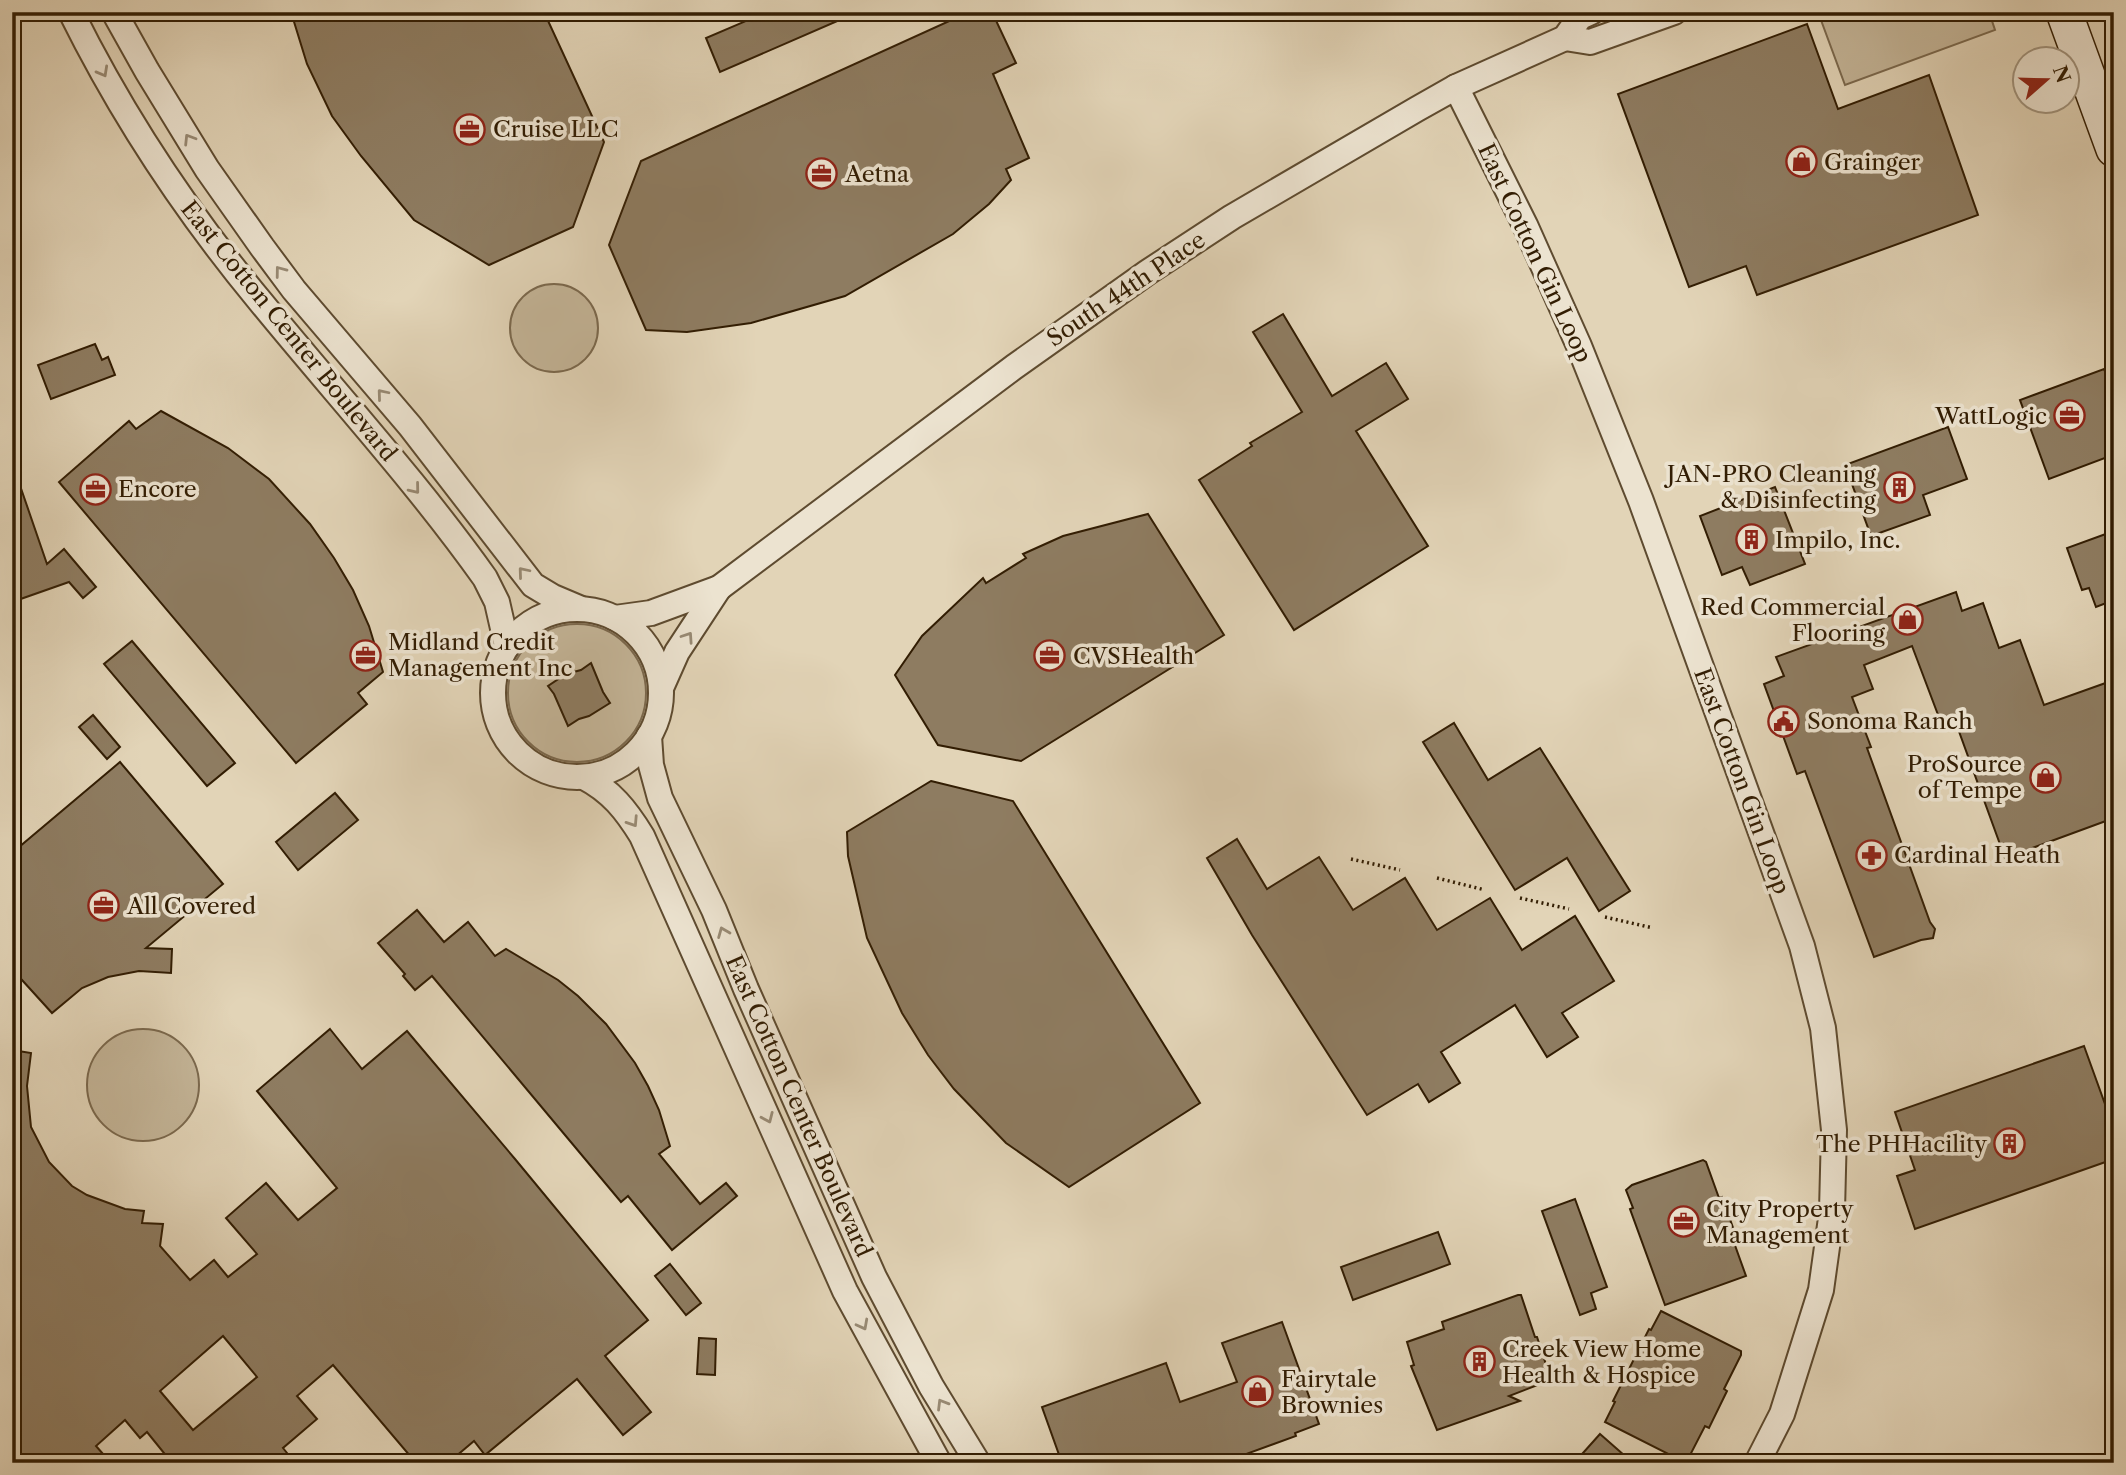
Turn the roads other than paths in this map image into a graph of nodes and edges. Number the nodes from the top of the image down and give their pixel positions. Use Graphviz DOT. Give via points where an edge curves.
graph roads {
  1 [pos="71,12"];
  2 [pos="114,12"];
  3 [pos="1591,12"];
  4 [pos="1674,12"];
  5 [pos="2064,12"];
  6 [pos="1565,38"];
  7 [pos="1456,87"];
  8 [pos="2114,149"];
  9 [pos="719,588"];
  10 [pos="579,608"];
  11 [pos="615,618"];
  12 [pos="507,646"];
  13 [pos="661,688"];
  14 [pos="649,736"];
  15 [pos="583,777"];
  16 [pos="687,934"];
  17 [pos="793,1097"];
  18 [pos="939,1463"];
  19 [pos="978,1463"];
  20 [pos="1757,1463"];
  1 -- 12 [label="street, East Cotton Center Boulevard, one-way" via="173,186 258,299 485,578 497,602"];
  10 -- 2 [label="street, East Cotton Center Boulevard, one-way" via="533,584 410,426 294,290 207,169"];
  3 -- 6 [label="street, South 44th Place" via="1580,17"];
  4 -- 6 [label="street, South 44th Place" via="1590,42"];
  5 -- 8 [label="main road"];
  6 -- 7 [label="street, South 44th Place"];
  7 -- 9 [label="street, South 44th Place" via="1232,217 1094,308"];
  7 -- 20 [label="street, East Cotton Gin Loop" via="1525,225 1626,463 1816,991 1835,1129 1832,1211 1817,1302 1782,1414"];
  9 -- 11 [label="street, South 44th Place" via="651,613"];
  13 -- 9 [label="street, South 44th Place, one-way" via="677,653"];
  10 -- 11 [label="street, East Cotton Center Boulevard"];
  10 -- 12 [label="street, East Cotton Center Boulevard" via="537,618"];
  11 -- 13 [label="street, East Cotton Center Boulevard" via="645,643"];
  12 -- 15 [label="street, East Cotton Center Boulevard" via="493,686 495,716 504,736 542,770"];
  13 -- 14 [label="street, East Cotton Center Boulevard" via="659,711"];
  14 -- 15 [label="street, East Cotton Center Boulevard" via="620,765"];
  17 -- 14 [label="street, East Cotton Center Boulevard, one-way" via="714,910 660,798"];
  15 -- 16 [label="street, East Cotton Center Boulevard, one-way" via="608,792 631,818"];
  16 -- 17 [label="street" via="720,974 763,1073 774,1087"];
  16 -- 18 [label="street, East Cotton Center Boulevard, one-way" via="845,1291"];
  19 -- 17 [label="street, East Cotton Center Boulevard, one-way" via="874,1277"];
}
